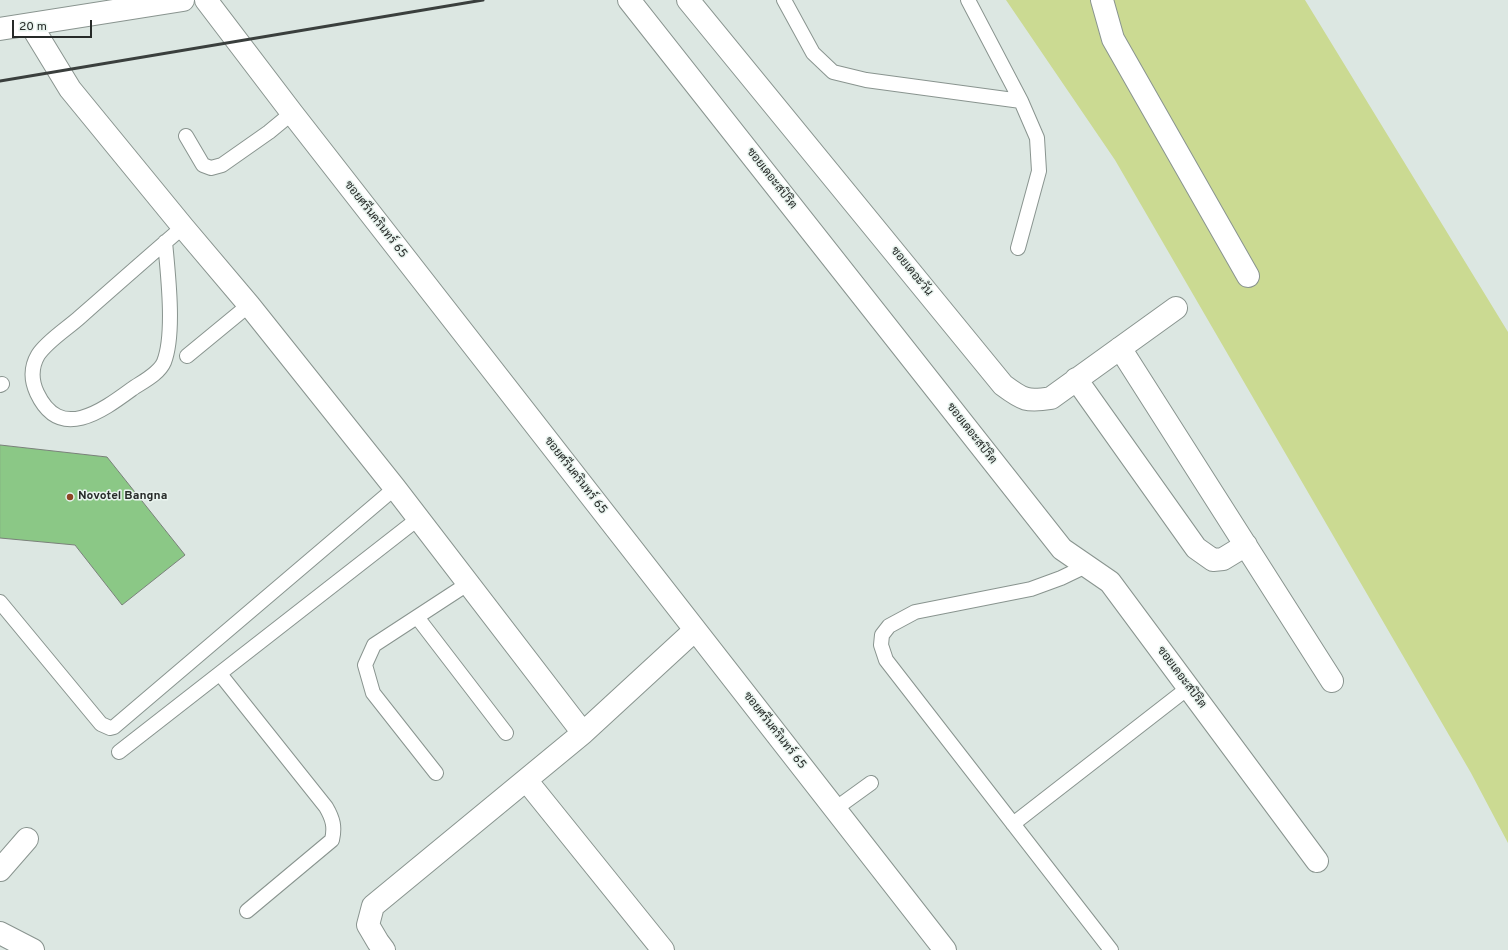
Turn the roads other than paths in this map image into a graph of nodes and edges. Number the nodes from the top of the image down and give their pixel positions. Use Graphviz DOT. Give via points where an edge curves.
graph roads {
  1 [pos="183,0"];
  2 [pos="206,0"];
  3 [pos="629,0"];
  4 [pos="688,0"];
  5 [pos="784,0"];
  6 [pos="968,0"];
  7 [pos="1102,0"];
  8 [pos="31,24"];
  9 [pos="0,30"];
  10 [pos="1021,100"];
  11 [pos="292,113"];
  12 [pos="186,136"];
  13 [pos="182,227"];
  14 [pos="165,242"];
  15 [pos="1018,248"];
  16 [pos="1248,276"];
  17 [pos="249,305"];
  18 [pos="1176,308"];
  19 [pos="1120,348"];
  20 [pos="187,356"];
  21 [pos="1076,379"];
  22 [pos="395,488"];
  23 [pos="419,518"];
  24 [pos="1246,546"];
  25 [pos="1086,566"];
  26 [pos="469,583"];
  27 [pos="0,602"];
  28 [pos="417,617"];
  29 [pos="695,630"];
  30 [pos="220,674"];
  31 [pos="1332,681"];
  32 [pos="1188,688"];
  33 [pos="506,733"];
  34 [pos="583,733"];
  35 [pos="119,752"];
  36 [pos="436,773"];
  37 [pos="526,780"];
  38 [pos="871,783"];
  39 [pos="835,809"];
  40 [pos="1013,824"];
  41 [pos="27,839"];
  42 [pos="1317,861"];
  43 [pos="0,870"];
  44 [pos="247,911"];
  45 [pos="0,933"];
  46 [pos="33,950"];
  47 [pos="384,950"];
  48 [pos="663,950"];
  49 [pos="945,950"];
  50 [pos="1111,950"];
  1 -- 8 [label="street"];
  2 -- 11 [label="street, ซอยศรีนครินทร์ 65"];
  3 -- 25 [label="street, ซอยเดอะสปิริต" via="1062,549"];
  4 -- 21 [label="street, ซอยเดอะวัน" via="1003,385 1020,397 1034,401 1051,398"];
  5 -- 10 [label="lane" via="813,53 833,72 866,80"];
  6 -- 10 [label="lane"];
  7 -- 16 [label="street" via="1113,39"];
  8 -- 9 [label="street"];
  8 -- 13 [label="street" via="70,89"];
  10 -- 15 [label="lane" via="1037,138 1039,171"];
  11 -- 12 [label="lane" via="222,165 211,168 203,165"];
  11 -- 29 [label="street, ซอยศรีนครินทร์ 65"];
  13 -- 14 [label="lane"];
  13 -- 17 [label="street"];
  14 -- 14 [label="lane" via="42,350 33,367 33,378 40,397 50,411 69,420 100,411 145,381 163,364 169,335"];
  17 -- 20 [label="lane"];
  17 -- 22 [label="street"];
  18 -- 19 [label="street, ซอยเดอะวัน"];
  19 -- 21 [label="street, ซอยเดอะวัน"];
  19 -- 24 [label="street"];
  21 -- 24 [label="street" via="1196,548 1213,560 1223,559"];
  22 -- 23 [label="street"];
  22 -- 27 [label="lane" via="114,727 102,724"];
  23 -- 26 [label="street"];
  23 -- 30 [label="lane"];
  24 -- 31 [label="street"];
  25 -- 32 [label="street, ซอยเดอะสปิริต" via="1110,582"];
  25 -- 40 [label="lane" via="1031,589 915,612 889,626 882,635 881,645 886,660"];
  26 -- 28 [label="lane"];
  26 -- 34 [label="street"];
  28 -- 33 [label="lane"];
  28 -- 36 [label="lane" via="374,645 365,665 372,693"];
  29 -- 34 [label="street"];
  29 -- 39 [label="street, ซอยศรีนครินทร์ 65"];
  30 -- 35 [label="lane"];
  30 -- 44 [label="lane" via="326,807 334,828 332,840"];
  32 -- 40 [label="lane"];
  32 -- 42 [label="street, ซอยเดอะสปิริต"];
  34 -- 37 [label="street"];
  37 -- 47 [label="street" via="373,906 368,925"];
  37 -- 48 [label="street"];
  38 -- 39 [label="lane"];
  39 -- 49 [label="street, ซอยศรีนครินทร์ 65"];
  40 -- 50 [label="lane"];
  41 -- 43 [label="street"];
  45 -- 46 [label="street"];
}
